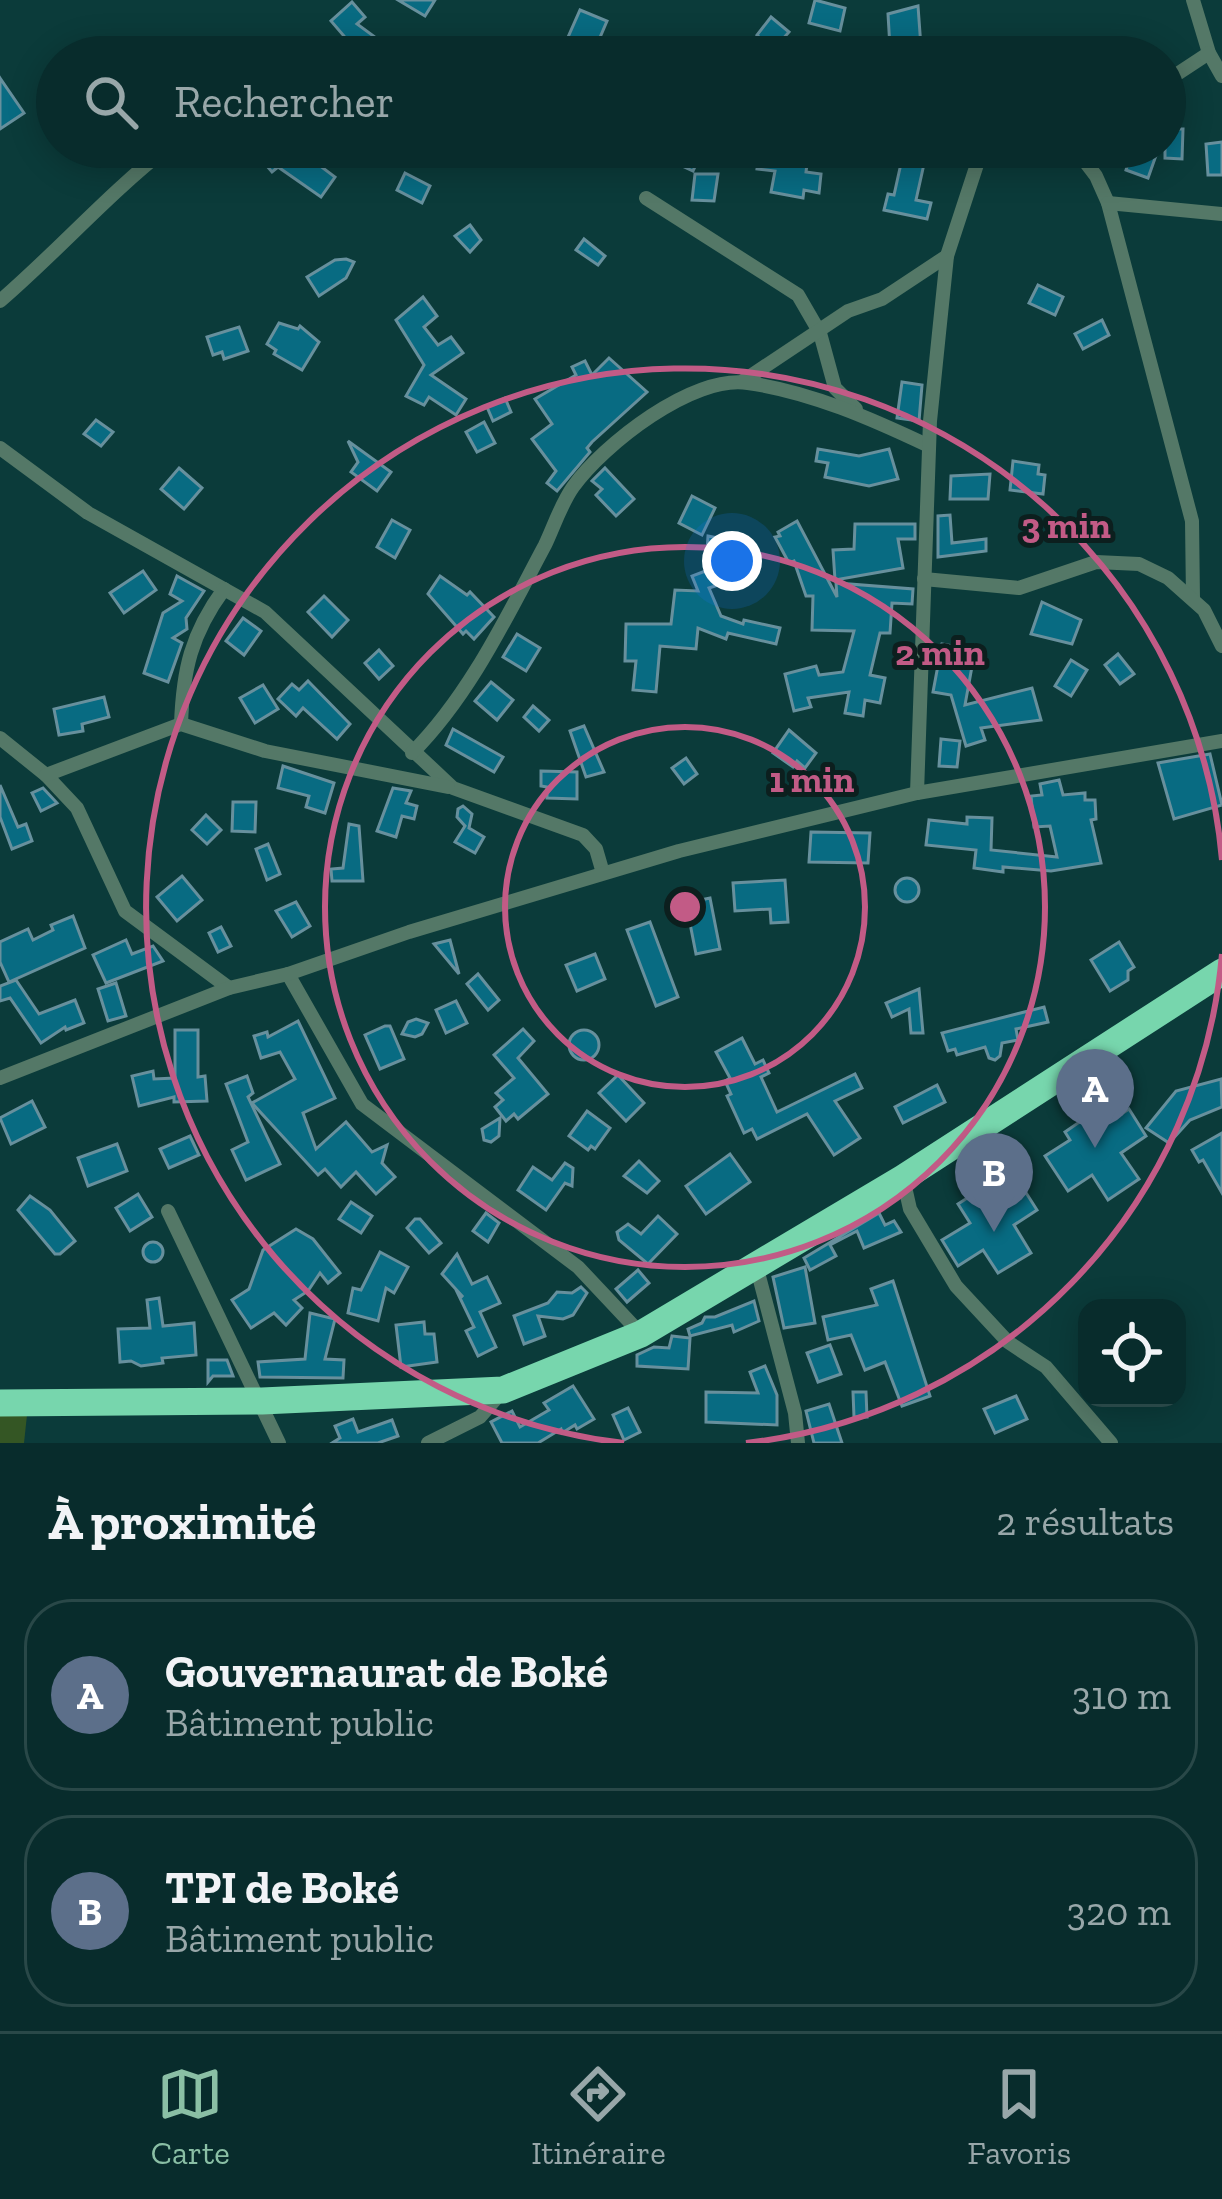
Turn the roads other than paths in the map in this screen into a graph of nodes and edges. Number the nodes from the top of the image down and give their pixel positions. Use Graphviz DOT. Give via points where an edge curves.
graph roads {
  1 [pos="1193,0"];
  2 [pos="1209,53"];
  3 [pos="1186,68"];
  4 [pos="1222,76"];
  5 [pos="141,168"];
  6 [pos="976,168"];
  7 [pos="1090,168"];
  8 [pos="646,198"];
  9 [pos="1108,203"];
  10 [pos="1222,214"];
  11 [pos="947,256"];
  12 [pos="0,301"];
  13 [pos="820,333"];
  14 [pos="743,381"];
  15 [pos="859,413"];
  16 [pos="929,446"];
  17 [pos="0,448"];
  18 [pos="924,579"];
  19 [pos="224,589"];
  20 [pos="1193,599"];
  21 [pos="1222,646"];
  22 [pos="181,724"];
  23 [pos="0,738"];
  24 [pos="1222,741"];
  25 [pos="412,753"];
  26 [pos="46,775"];
  27 [pos="453,788"];
  28 [pos="917,793"];
  29 [pos="603,873"];
  30 [pos="1222,972"];
  31 [pos="288,974"];
  32 [pos="230,988"];
  33 [pos="0,1078"];
  34 [pos="903,1178"];
  35 [pos="168,1211"];
  36 [pos="756,1265"];
  37 [pos="641,1334"];
  38 [pos="503,1390"];
  39 [pos="262,1401"];
  40 [pos="0,1402"];
  41 [pos="279,1443"];
  42 [pos="428,1443"];
  43 [pos="798,1443"];
  44 [pos="1111,1443"];
  1 -- 2 [label="street"];
  2 -- 3 [label="street"];
  2 -- 4 [label="street"];
  5 -- 12 [label="street"];
  6 -- 11 [label="street"];
  7 -- 9 [label="street"];
  8 -- 13 [label="street" via="798,295"];
  9 -- 10 [label="street"];
  9 -- 20 [label="street" via="1192,521"];
  11 -- 13 [label="street"];
  11 -- 16 [label="street"];
  13 -- 14 [label="street"];
  13 -- 15 [label="street" via="836,388"];
  14 -- 15 [label="street"];
  14 -- 25 [label="street" via="694,391 605,450 571,490 438,727"];
  15 -- 16 [label="street"];
  16 -- 18 [label="street"];
  17 -- 19 [label="street" via="88,513"];
  18 -- 20 [label="street" via="1019,588 1096,562 1138,564"];
  18 -- 28 [label="street"];
  19 -- 22 [label="street" via="183,672"];
  19 -- 25 [label="street" via="265,612"];
  20 -- 21 [label="street"];
  22 -- 26 [label="street"];
  22 -- 27 [label="street" via="265,751"];
  23 -- 26 [label="street"];
  24 -- 28 [label="street"];
  25 -- 27 [label="street"];
  26 -- 32 [label="street" via="77,808 124,911"];
  27 -- 29 [label="street" via="583,835"];
  28 -- 29 [label="street"];
  29 -- 31 [label="street"];
  30 -- 34 [label="highway"];
  31 -- 32 [label="street"];
  31 -- 37 [label="street" via="362,1104 578,1267"];
  32 -- 33 [label="street"];
  34 -- 36 [label="highway"];
  34 -- 44 [label="street" via="910,1209 956,1286 1008,1342 1046,1367"];
  35 -- 39 [label="street"];
  36 -- 37 [label="highway"];
  36 -- 43 [label="street"];
  37 -- 38 [label="highway"];
  38 -- 39 [label="highway"];
  38 -- 42 [label="street" via="480,1417"];
  39 -- 40 [label="highway"];
  39 -- 41 [label="street"];
}
